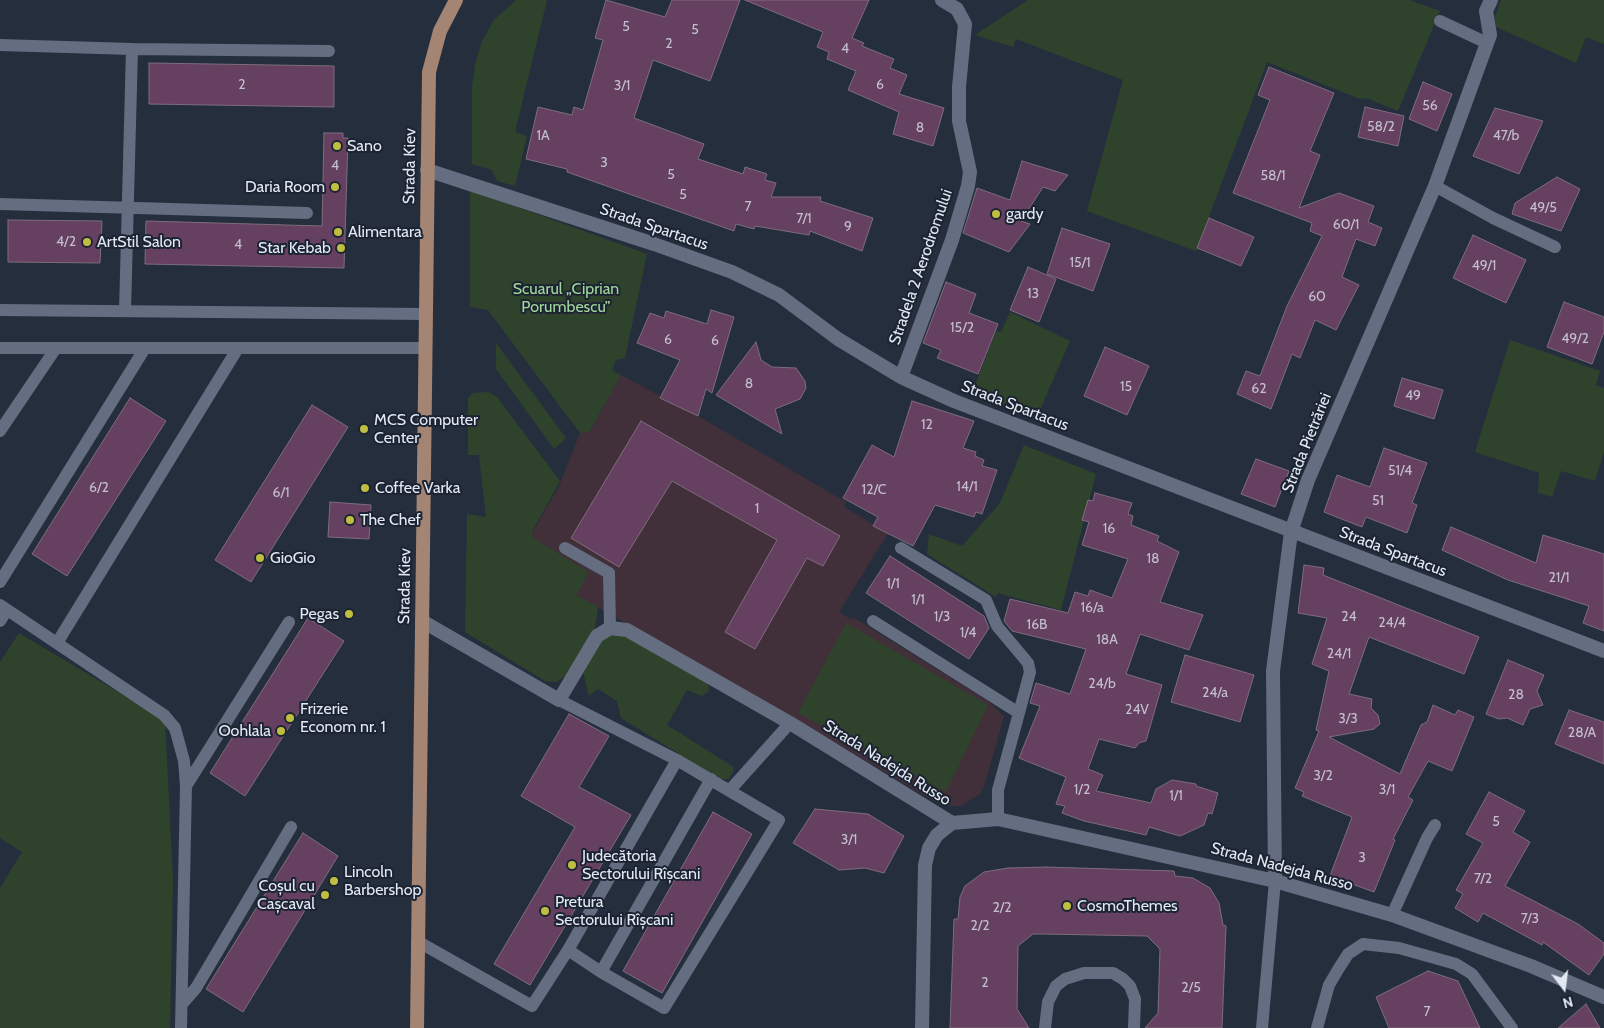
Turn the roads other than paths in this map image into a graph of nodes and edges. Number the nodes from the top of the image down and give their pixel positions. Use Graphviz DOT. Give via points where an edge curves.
graph roads {
  1 [pos="456,0"];
  2 [pos="942,0"];
  3 [pos="1491,0"];
  4 [pos="1440,22"];
  5 [pos="1487,43"];
  6 [pos="0,45"];
  7 [pos="132,49"];
  8 [pos="329,51"];
  9 [pos="427,170"];
  10 [pos="1435,186"];
  11 [pos="0,204"];
  12 [pos="127,207"];
  13 [pos="307,214"];
  14 [pos="1554,247"];
  15 [pos="0,310"];
  16 [pos="125,311"];
  17 [pos="425,314"];
  18 [pos="0,348"];
  19 [pos="56,348"];
  20 [pos="145,348"];
  21 [pos="238,348"];
  22 [pos="424,348"];
  23 [pos="900,377"];
  24 [pos="0,431"];
  25 [pos="1291,532"];
  26 [pos="565,548"];
  27 [pos="901,548"];
  28 [pos="0,582"];
  29 [pos="3,607"];
  30 [pos="0,621"];
  31 [pos="422,621"];
  32 [pos="874,621"];
  33 [pos="288,622"];
  34 [pos="610,628"];
  35 [pos="57,643"];
  36 [pos="1604,652"];
  37 [pos="559,700"];
  38 [pos="1019,713"];
  39 [pos="790,723"];
  40 [pos="677,760"];
  41 [pos="712,779"];
  42 [pos="186,786"];
  43 [pos="730,790"];
  44 [pos="998,819"];
  45 [pos="952,823"];
  46 [pos="1435,825"];
  47 [pos="291,827"];
  48 [pos="1275,881"];
  49 [pos="1392,915"];
  50 [pos="417,941"];
  51 [pos="568,950"];
  52 [pos="601,972"];
  53 [pos="1604,997"];
  54 [pos="182,1004"];
  55 [pos="181,1028"];
  56 [pos="417,1028"];
  57 [pos="922,1028"];
  58 [pos="1045,1028"];
  59 [pos="1134,1028"];
  60 [pos="1262,1028"];
  61 [pos="1318,1028"];
  62 [pos="1512,1028"];
  1 -- 9 [label="main road, Strada Kiev" via="440,30 429,72"];
  2 -- 23 [label="street, Stradela 2 Aerodromului" via="957,9 965,24 959,112 969,179 952,240"];
  3 -- 5 [label="street, Strada Pietrăriei" via="1486,11 1490,34"];
  4 -- 5 [label="lane"];
  5 -- 10 [label="street, Strada Pietrăriei"];
  6 -- 7 [label="lane"];
  7 -- 8 [label="lane"];
  7 -- 12 [label="lane"];
  9 -- 17 [label="main road, Strada Kiev"];
  9 -- 23 [label="street, Strada Spartacus" via="732,272 779,295 838,339"];
  10 -- 14 [label="lane"];
  10 -- 25 [label="street, Strada Pietrăriei" via="1308,480"];
  11 -- 12 [label="lane"];
  12 -- 13 [label="lane"];
  12 -- 16 [label="lane"];
  15 -- 16 [label="lane"];
  16 -- 17 [label="lane"];
  17 -- 22 [label="main road, Strada Kiev"];
  18 -- 19 [label="lane"];
  19 -- 20 [label="lane"];
  19 -- 24 [label="lane"];
  20 -- 21 [label="lane"];
  20 -- 28 [label="lane"];
  21 -- 22 [label="lane"];
  21 -- 35 [label="lane"];
  22 -- 31 [label="main road, Strada Kiev"];
  23 -- 25 [label="street, Strada Spartacus"];
  25 -- 36 [label="street, Strada Spartacus"];
  25 -- 48 [label="street, Strada Pietrăriei" via="1273,671"];
  26 -- 34 [label="lane" via="609,573"];
  27 -- 38 [label="lane" via="986,600 997,626 1028,663 1030,672"];
  29 -- 30 [label="lane"];
  29 -- 35 [label="lane"];
  31 -- 37 [label="street"];
  31 -- 50 [label="main road, Strada Kiev"];
  32 -- 38 [label="lane"];
  33 -- 42 [label="lane"];
  34 -- 37 [label="street" via="593,642"];
  34 -- 39 [label="street, Strada Nadejda Russo" via="627,630"];
  35 -- 42 [label="lane" via="170,721 180,744"];
  37 -- 40 [label="lane"];
  38 -- 44 [label="lane" via="998,790"];
  39 -- 43 [label="lane"];
  39 -- 45 [label="street, Strada Nadejda Russo"];
  40 -- 41 [label="lane"];
  40 -- 51 [label="lane"];
  41 -- 43 [label="lane"];
  41 -- 52 [label="lane"];
  42 -- 54 [label="lane"];
  43 -- 52 [label="lane" via="779,820 664,1008"];
  44 -- 45 [label="street, Strada Nadejda Russo"];
  44 -- 48 [label="street, Strada Nadejda Russo"];
  45 -- 57 [label="street" via="937,835 925,864"];
  46 -- 49 [label="lane" via="1426,838"];
  47 -- 54 [label="lane" via="196,988"];
  48 -- 49 [label="street, Strada Nadejda Russo"];
  48 -- 60 [label="lane"];
  49 -- 53 [label="street, Strada Nadejda Russo" via="1531,966"];
  50 -- 51 [label="lane" via="532,1006"];
  50 -- 56 [label="main road, Strada Kiev"];
  51 -- 52 [label="lane"];
  54 -- 55 [label="lane"];
  58 -- 59 [label="lane" via="1048,1002 1056,986 1065,979 1084,973 1112,973 1123,978 1135,999"];
  61 -- 62 [label="lane" via="1330,985 1339,968 1348,954 1363,944 1399,948 1456,964 1472,974"];
}
